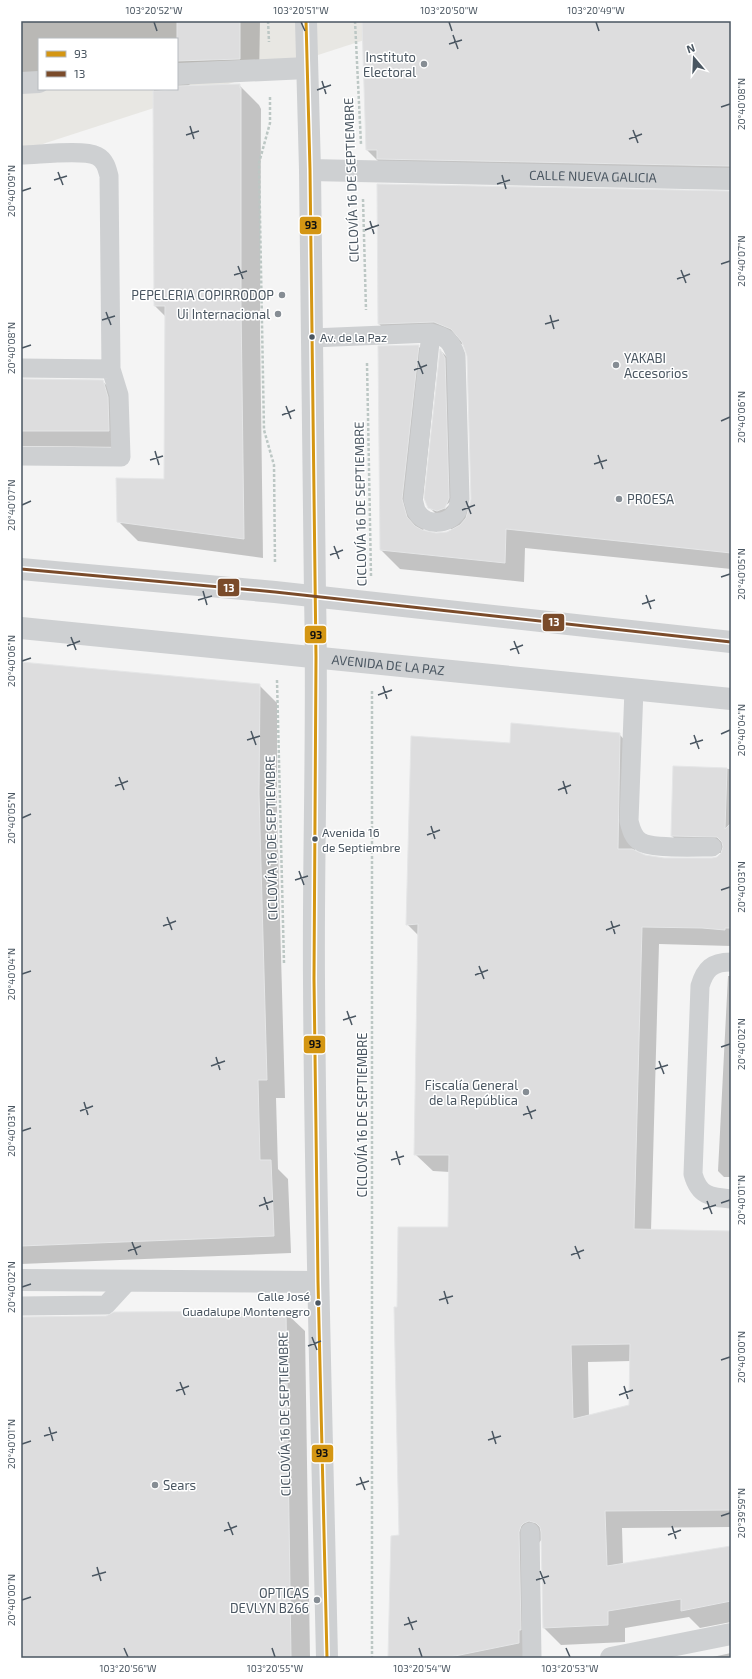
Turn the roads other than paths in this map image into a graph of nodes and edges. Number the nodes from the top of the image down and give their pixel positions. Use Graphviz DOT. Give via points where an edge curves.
graph roads {
  1 [pos="306,21"];
  2 [pos="307,68"];
  3 [pos="178,74"];
  4 [pos="38,82"];
  5 [pos="21,83"];
  6 [pos="21,155"];
  7 [pos="310,170"];
  8 [pos="731,179"];
  9 [pos="431,333"];
  10 [pos="312,338"];
  11 [pos="21,368"];
  12 [pos="111,369"];
  13 [pos="21,456"];
  14 [pos="21,569"];
  15 [pos="315,596"];
  16 [pos="21,628"];
  17 [pos="731,642"];
  18 [pos="316,657"];
  19 [pos="634,689"];
  20 [pos="731,699"];
  21 [pos="712,847"];
  22 [pos="731,962"];
  23 [pos="731,1199"];
  24 [pos="21,1280"];
  25 [pos="129,1280"];
  26 [pos="318,1282"];
  27 [pos="21,1306"];
  28 [pos="530,1532"];
  29 [pos="731,1634"];
  30 [pos="327,1658"];
  31 [pos="532,1658"];
  32 [pos="611,1658"];
  1 -- 2 [label="street"];
  2 -- 3 [label="street"];
  2 -- 7 [label="street"];
  4 -- 5 [label="street"];
  6 -- 12 [label="lane" via="85,153 97,156 106,164 110,176"];
  7 -- 8 [label="street, CALLE NUEVA GALICIA"];
  7 -- 10 [label="street"];
  9 -- 9 [label="lane" via="414,500 417,512 426,520 436,523 448,520 456,511 460,499 456,356 452,345 443,336"];
  9 -- 10 [label="lane"];
  10 -- 15 [label="street"];
  11 -- 12 [label="lane"];
  12 -- 13 [label="lane" via="118,395 121,457"];
  14 -- 15 [label="street"];
  15 -- 17 [label="street"];
  15 -- 18 [label="street"];
  16 -- 18 [label="street, AVENIDA DE LA PAZ"];
  18 -- 19 [label="street, AVENIDA DE LA PAZ"];
  18 -- 26 [label="street" via="314,979"];
  19 -- 20 [label="street, AVENIDA DE LA PAZ"];
  19 -- 21 [label="lane" via="629,821 632,833 640,842 652,845"];
  22 -- 23 [label="lane" via="713,965 703,974 700,986 693,1174 696,1184 703,1193"];
  24 -- 25 [label="street"];
  25 -- 26 [label="street"];
  25 -- 27 [label="lane" via="106,1305"];
  26 -- 30 [label="street"];
  28 -- 31 [label="lane"];
  29 -- 32 [label="street"];
}
